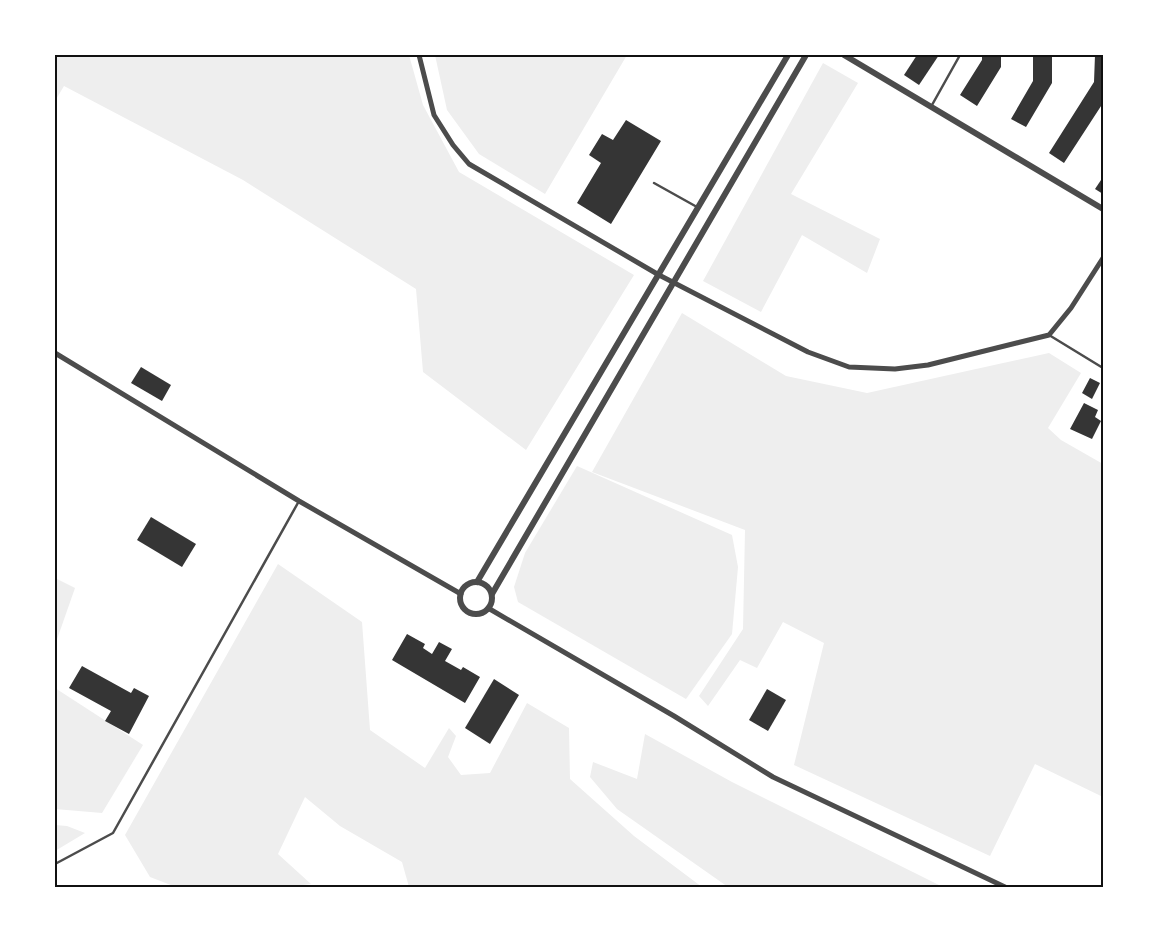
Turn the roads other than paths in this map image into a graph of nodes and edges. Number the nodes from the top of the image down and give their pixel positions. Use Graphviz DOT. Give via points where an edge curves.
graph roads {
  1 [pos="419,55"];
  2 [pos="788,55"];
  3 [pos="806,55"];
  4 [pos="844,55"];
  5 [pos="960,55"];
  6 [pos="931,107"];
  7 [pos="654,183"];
  8 [pos="699,207"];
  9 [pos="1103,210"];
  10 [pos="1103,258"];
  11 [pos="659,275"];
  12 [pos="674,282"];
  13 [pos="1049,336"];
  14 [pos="55,353"];
  15 [pos="1103,368"];
  16 [pos="299,501"];
  17 [pos="477,582"];
  18 [pos="461,594"];
  19 [pos="492,594"];
  20 [pos="488,608"];
  21 [pos="55,864"];
  22 [pos="1005,887"];
  1 -- 11 [label="street" via="434,115 452,145 469,164"];
  2 -- 8 [label="street"];
  3 -- 12 [label="street"];
  4 -- 6 [label="street"];
  5 -- 6 [label="lane"];
  6 -- 9 [label="street"];
  7 -- 8 [label="lane"];
  8 -- 11 [label="street"];
  10 -- 13 [label="street"];
  11 -- 12 [label="street"];
  11 -- 17 [label="street"];
  12 -- 13 [label="street" via="808,352 849,367 895,370 928,366"];
  12 -- 19 [label="street"];
  13 -- 15 [label="lane"];
  14 -- 16 [label="street"];
  16 -- 18 [label="street"];
  16 -- 21 [label="lane" via="114,833"];
  17 -- 18 [label="street" via="467,585"];
  17 -- 19 [label="street" via="486,585"];
  18 -- 20 [label="street" via="462,605 470,612 480,614"];
  19 -- 20 [label="street"];
  20 -- 22 [label="street" via="773,777"];
}
